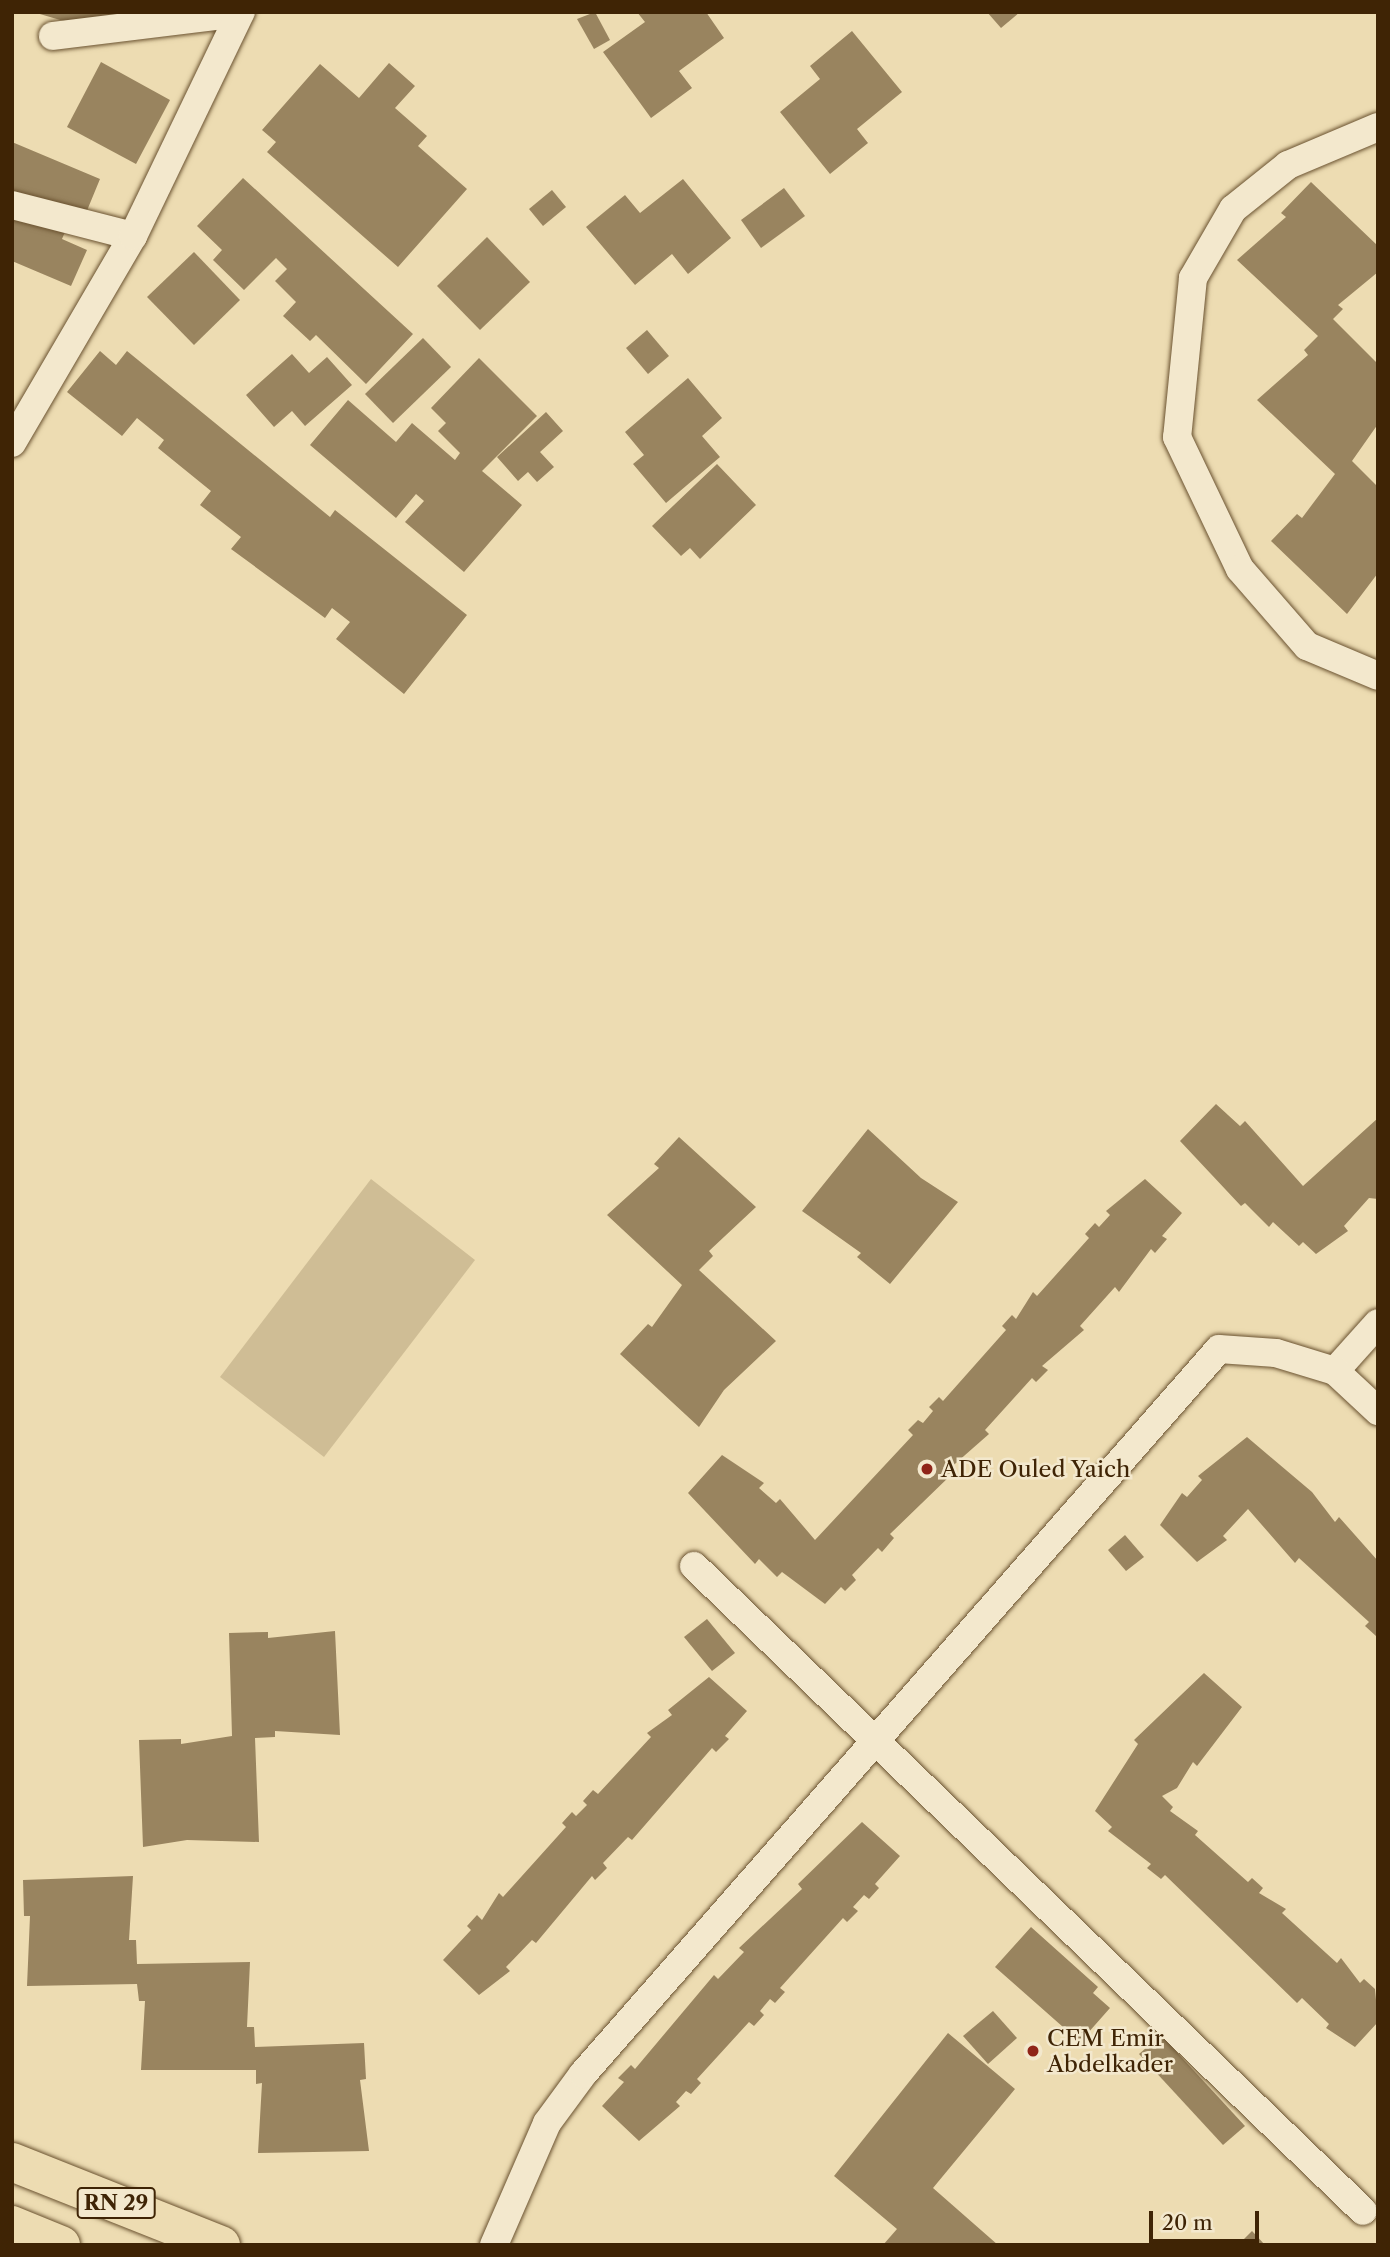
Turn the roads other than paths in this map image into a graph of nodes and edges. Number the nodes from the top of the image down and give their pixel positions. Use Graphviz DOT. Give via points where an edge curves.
graph roads {
  1 [pos="240,13"];
  2 [pos="53,36"];
  3 [pos="1378,127"];
  4 [pos="12,205"];
  5 [pos="134,236"];
  6 [pos="12,443"];
  7 [pos="1378,676"];
  8 [pos="1378,1322"];
  9 [pos="1335,1371"];
  10 [pos="1378,1411"];
  11 [pos="694,1566"];
  12 [pos="876,1736"];
  13 [pos="12,2162"];
  14 [pos="1363,2211"];
  15 [pos="12,2225"];
  16 [pos="61,2245"];
  17 [pos="221,2245"];
  18 [pos="494,2245"];
  1 -- 2 [label="street"];
  1 -- 5 [label="street"];
  3 -- 7 [label="street" via="1288,165 1233,209 1192,278 1177,437 1240,569 1307,646"];
  4 -- 5 [label="street"];
  5 -- 6 [label="street"];
  8 -- 9 [label="street"];
  9 -- 10 [label="street"];
  9 -- 12 [label="street" via="1276,1353 1219,1349"];
  11 -- 12 [label="street"];
  12 -- 14 [label="street"];
  12 -- 18 [label="street" via="583,2074 547,2123"];
  13 -- 17 [label="highway, RN 29"];
  15 -- 16 [label="highway, RN 29"];
}
